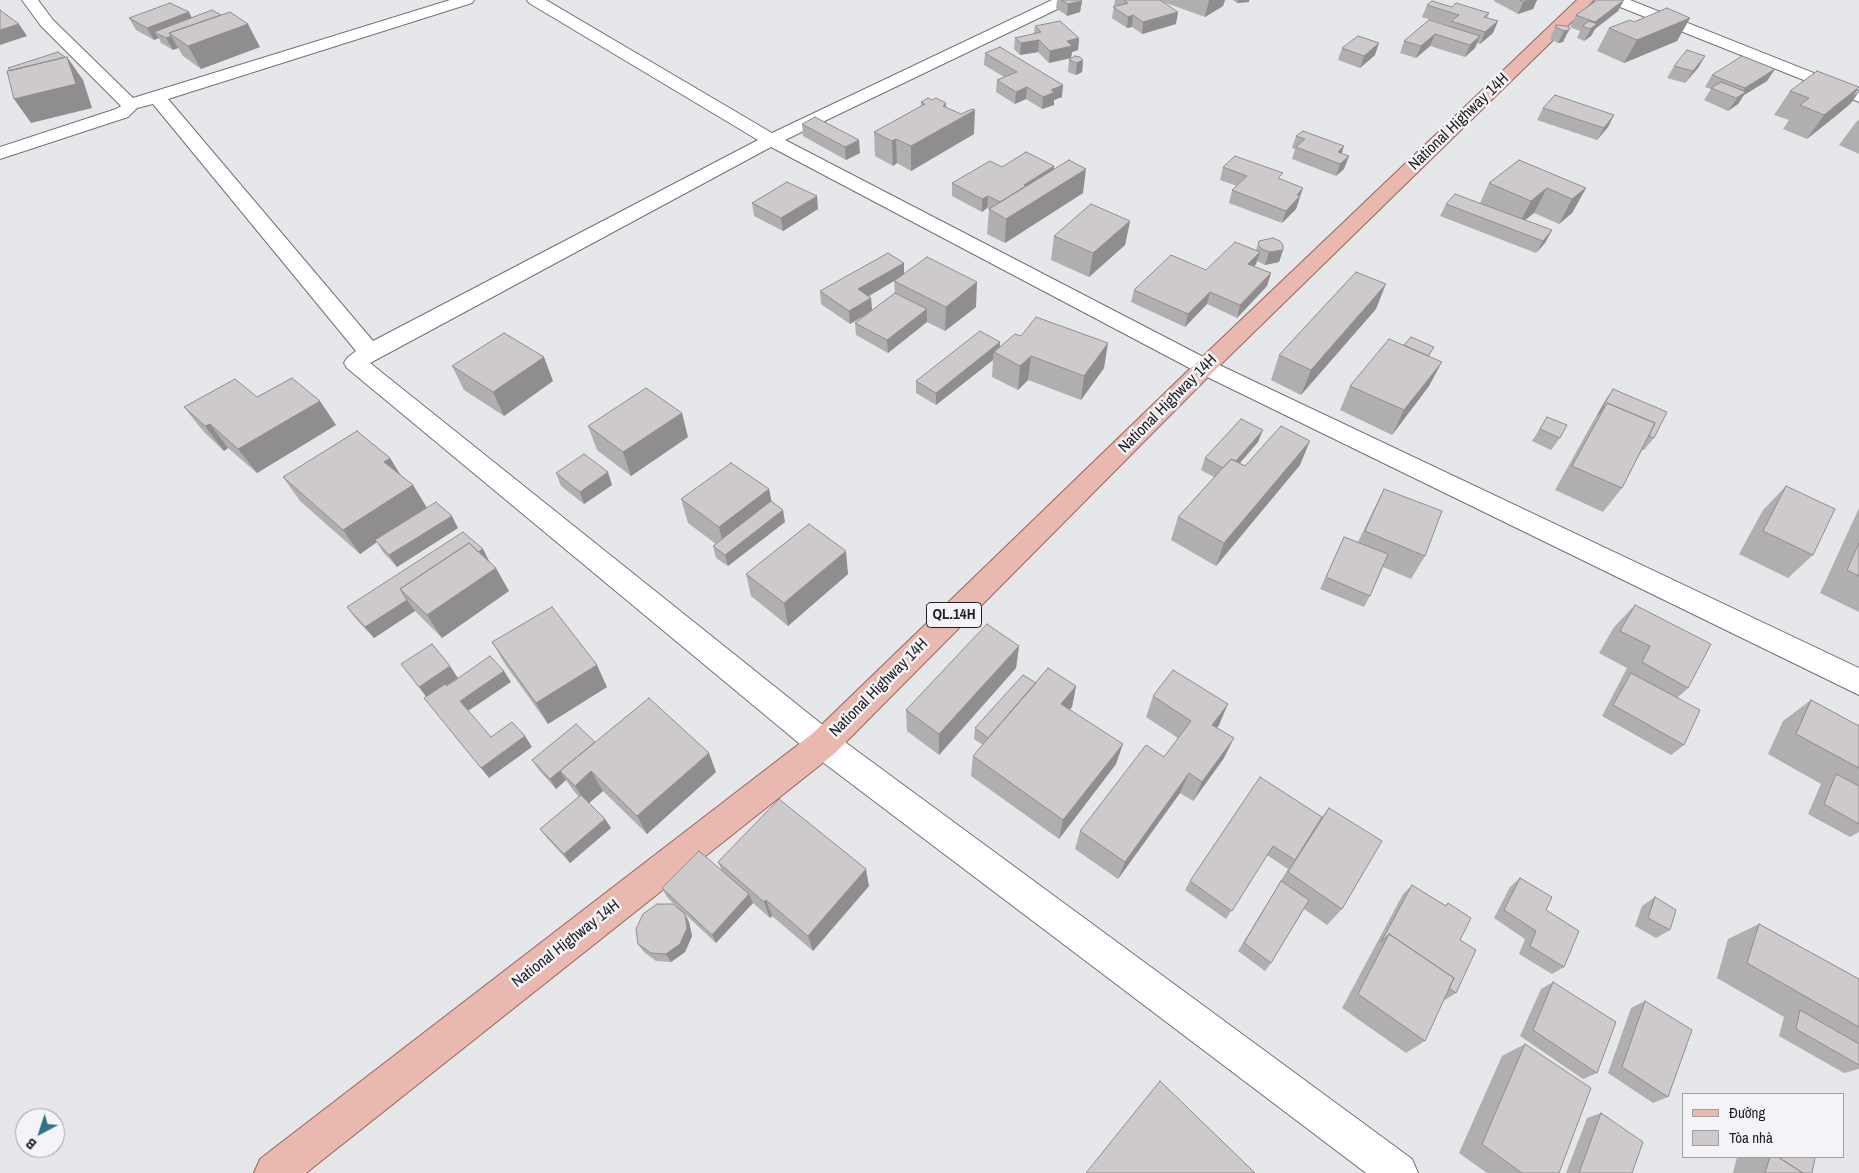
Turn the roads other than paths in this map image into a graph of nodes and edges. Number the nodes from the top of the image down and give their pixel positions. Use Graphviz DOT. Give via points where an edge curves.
graph roads {
  1 [pos="30,0"];
  2 [pos="466,0"];
  3 [pos="535,0"];
  4 [pos="1064,0"];
  5 [pos="1586,0"];
  6 [pos="1616,0"];
  7 [pos="156,96"];
  8 [pos="1859,97"];
  9 [pos="130,105"];
  10 [pos="770,140"];
  11 [pos="0,153"];
  12 [pos="370,352"];
  13 [pos="1205,367"];
  14 [pos="1859,682"];
  15 [pos="823,744"];
  16 [pos="274,1173"];
  17 [pos="1398,1173"];
  1 -- 9 [label="street" via="46,23"];
  2 -- 7 [label="street"];
  3 -- 10 [label="street"];
  4 -- 10 [label="street"];
  5 -- 13 [label="main road, National Highway 14H / QL.14H"];
  6 -- 8 [label="street"];
  7 -- 9 [label="street"];
  7 -- 12 [label="street"];
  9 -- 11 [label="street" via="122,113"];
  10 -- 12 [label="street"];
  10 -- 13 [label="street"];
  12 -- 15 [label="street" via="355,363"];
  13 -- 14 [label="street"];
  13 -- 15 [label="main road, National Highway 14H / QL.14H"];
  15 -- 16 [label="main road, National Highway 14H / QL.14H"];
  15 -- 17 [label="street"];
}
